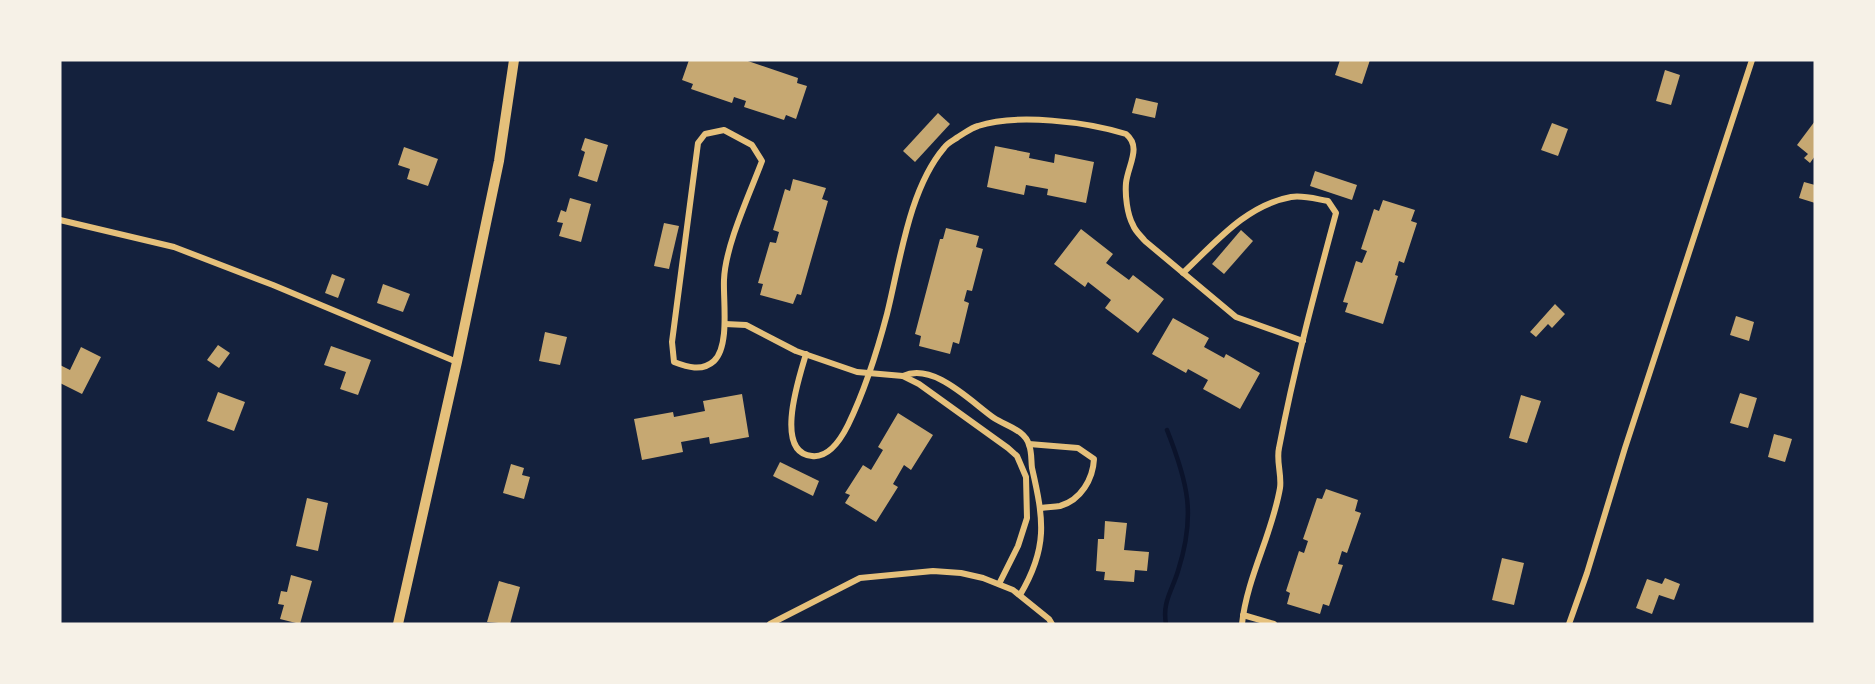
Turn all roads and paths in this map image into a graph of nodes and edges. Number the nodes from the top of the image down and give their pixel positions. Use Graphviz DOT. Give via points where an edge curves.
graph roads {
  1 [pos="514,60"];
  2 [pos="1752,60"];
  3 [pos="60,220"];
  4 [pos="1183,273"];
  5 [pos="725,324"];
  6 [pos="1303,341"];
  7 [pos="806,354"];
  8 [pos="457,362"];
  9 [pos="870,373"];
  10 [pos="903,376"];
  11 [pos="1029,444"];
  12 [pos="1041,508"];
  13 [pos="999,584"];
  14 [pos="1020,595"];
  15 [pos="1243,615"];
  16 [pos="398,624"];
  17 [pos="770,624"];
  18 [pos="1052,624"];
  19 [pos="1242,624"];
  20 [pos="1274,624"];
  21 [pos="1569,624"];
  1 -- 8 [label="highway" via="499,161"];
  2 -- 21 [label="street"];
  3 -- 8 [label="street" via="174,247"];
  4 -- 6 [label="street" via="1236,317"];
  4 -- 6 [label="street" via="1238,220 1268,204 1292,197 1328,201 1336,213"];
  4 -- 9 [label="street" via="1133,226 1126,184 1135,148 1133,139 1126,134 1086,125 1026,120 976,126 944,146 919,187"];
  5 -- 5 [label="street" via="714,361 689,368 674,362 672,342 698,143 705,135 724,130 752,145 762,161 729,252 724,278"];
  5 -- 7 [label="street" via="747,325"];
  6 -- 15 [label="street" via="1278,450 1281,486"];
  7 -- 9 [label="street"];
  7 -- 9 [label="street" via="791,413 797,448 809,456 821,456 835,445"];
  8 -- 16 [label="highway"];
  9 -- 10 [label="street"];
  10 -- 11 [label="street" via="927,375 955,388 996,419 1018,430"];
  10 -- 13 [label="street" via="1017,456 1026,477 1027,518"];
  11 -- 12 [label="street"];
  11 -- 12 [label="street" via="1078,448 1094,459 1094,470 1076,498 1061,506"];
  12 -- 14 [label="street" via="1038,557"];
  13 -- 14 [label="street"];
  13 -- 17 [label="street" via="961,573 933,571 860,578"];
  14 -- 18 [label="street"];
  15 -- 19 [label="street"];
  15 -- 20 [label="street"];
}
